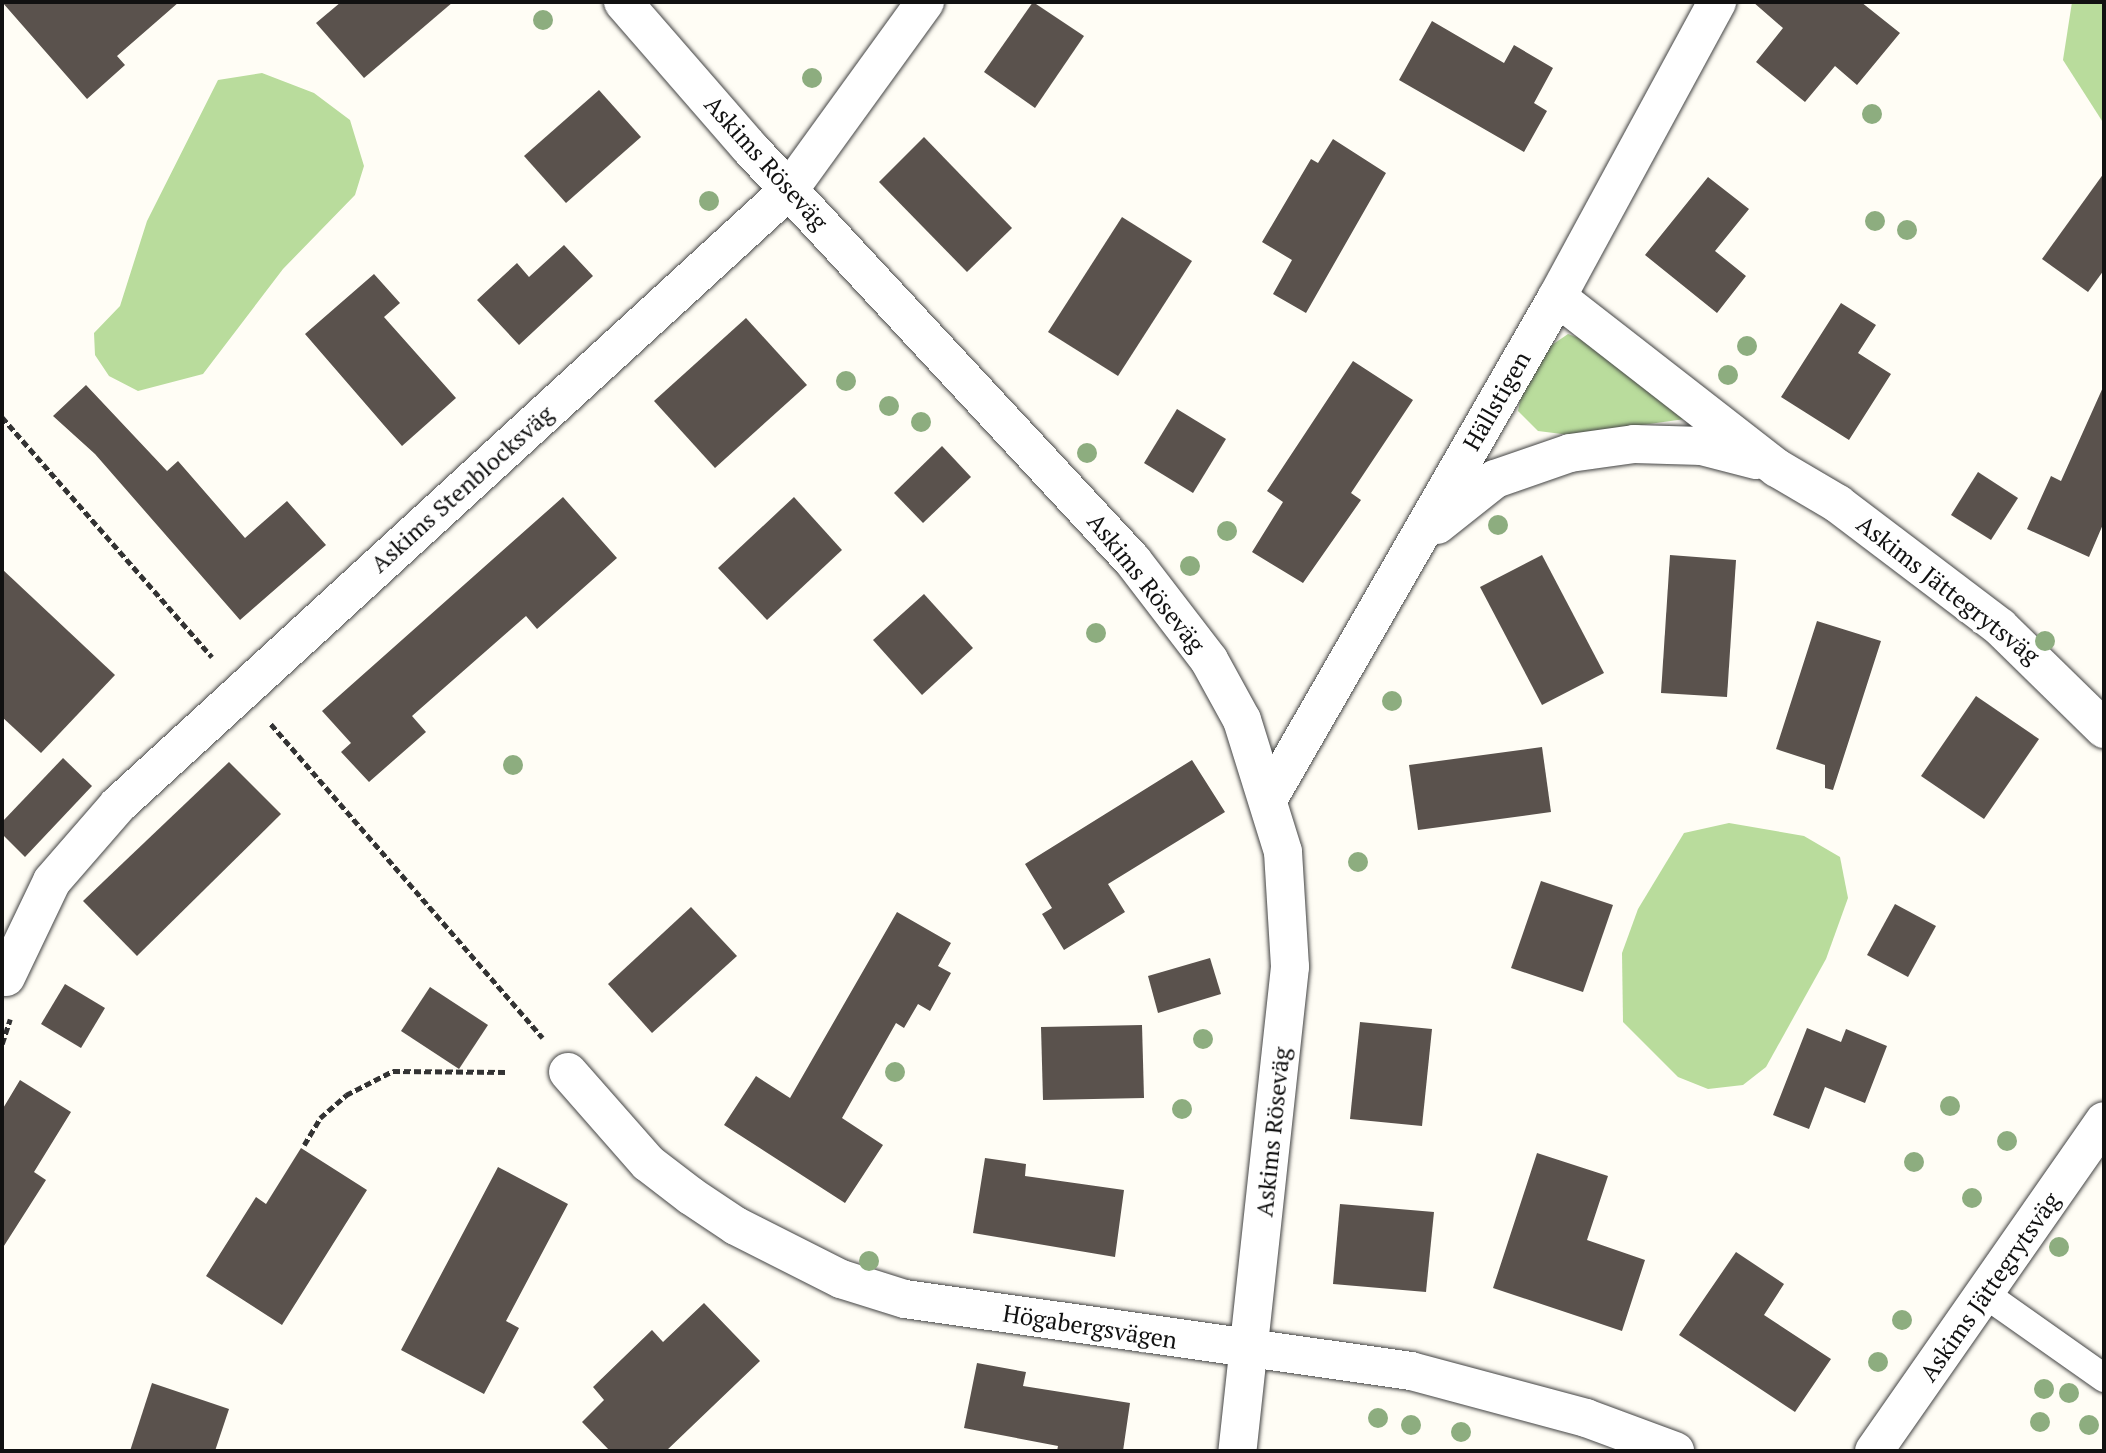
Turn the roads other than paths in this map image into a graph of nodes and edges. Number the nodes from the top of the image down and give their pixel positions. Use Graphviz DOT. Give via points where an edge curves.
graph roads {
  1 [pos="623,2"];
  2 [pos="925,2"];
  3 [pos="1717,2"];
  4 [pos="789,190"];
  5 [pos="1557,297"];
  6 [pos="1777,468"];
  7 [pos="1412,550"];
  8 [pos="2101,718"];
  9 [pos="1270,796"];
  10 [pos="6,977"];
  11 [pos="568,1072"];
  12 [pos="2104,1121"];
  13 [pos="1985,1294"];
  14 [pos="1249,1347"];
  15 [pos="2104,1378"];
  16 [pos="1237,1451"];
  17 [pos="1675,1451"];
  18 [pos="1874,1451"];
  1 -- 4 [label="street, Askims Röseväg"];
  2 -- 4 [label="street, Askims Stenblocksväg"];
  3 -- 5 [label="street, Hällstigen"];
  4 -- 9 [label="street, Askims Röseväg" via="1177,615 1242,720"];
  4 -- 10 [label="street, Askims Stenblocksväg" via="719,260 240,689 80,846 30,917"];
  5 -- 6 [label="street, Askims Jättegrytsväg"];
  5 -- 7 [label="street, Hällstigen"];
  6 -- 7 [label="street, Askims Jättegrytsväg" via="1702,446 1634,444 1570,453 1495,479"];
  6 -- 8 [label="street, Askims Jättegrytsväg" via="1838,504 2000,627"];
  7 -- 9 [label="street, Hällstigen"];
  9 -- 14 [label="street, Askims Röseväg" via="1283,852 1290,978"];
  11 -- 14 [label="street, Högabergsvägen" via="648,1163 691,1196 736,1226 841,1279 905,1299"];
  12 -- 13 [label="street, Askims Jättegrytsväg"];
  13 -- 15 [label="lane"];
  13 -- 18 [label="street, Askims Jättegrytsväg"];
  14 -- 16 [label="street, Askims Röseväg"];
  14 -- 17 [label="street, Högabergsvägen" via="1411,1371 1498,1392"];
}
